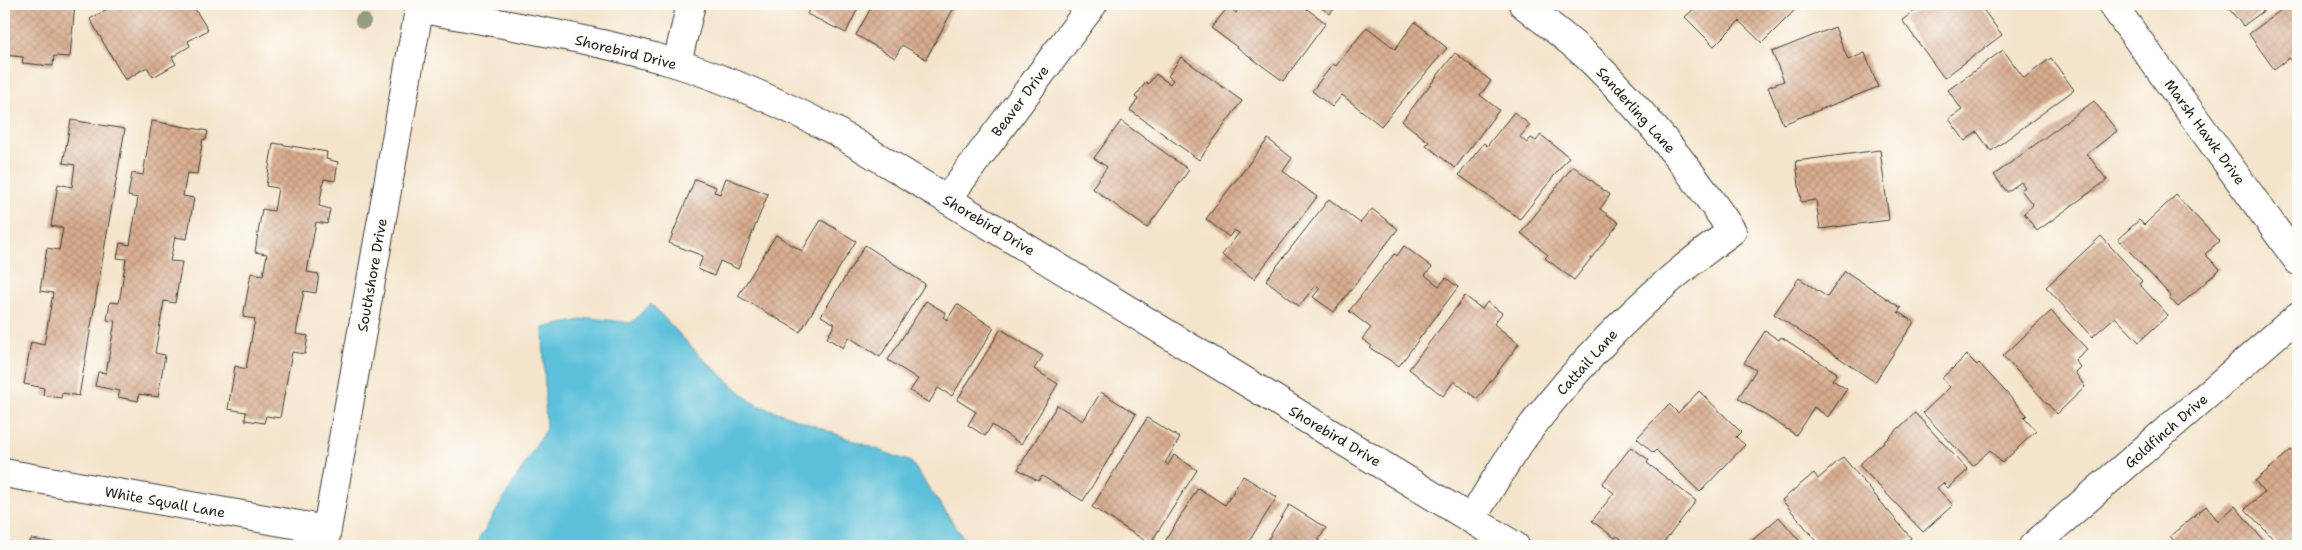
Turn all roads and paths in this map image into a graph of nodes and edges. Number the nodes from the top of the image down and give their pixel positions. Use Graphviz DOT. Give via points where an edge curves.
graph roads {
  1 [pos="690,4"];
  2 [pos="1093,4"];
  3 [pos="1523,4"];
  4 [pos="2112,4"];
  5 [pos="420,6"];
  6 [pos="677,64"];
  7 [pos="947,199"];
  8 [pos="1732,231"];
  9 [pos="2298,261"];
  10 [pos="2298,316"];
  11 [pos="4,473"];
  12 [pos="1471,519"];
  13 [pos="325,538"];
  14 [pos="1515,546"];
  15 [pos="2033,546"];
  1 -- 6 [label="street"];
  2 -- 7 [label="street, Beaver Drive"];
  3 -- 8 [label="street, Sanderling Lane" via="1589,59 1649,120 1703,188"];
  4 -- 9 [label="street, Marsh Hawk Drive"];
  5 -- 6 [label="street, Shorebird Drive" via="630,50"];
  5 -- 13 [label="street, Southshore Drive"];
  6 -- 7 [label="street, Shorebird Drive" via="758,93 835,131"];
  7 -- 12 [label="street, Shorebird Drive"];
  8 -- 12 [label="street, Cattail Lane" via="1642,303 1581,364 1528,431"];
  10 -- 15 [label="street, Goldfinch Drive"];
  11 -- 13 [label="street, White Squall Lane"];
  12 -- 14 [label="street, Shorebird Drive"];
}
